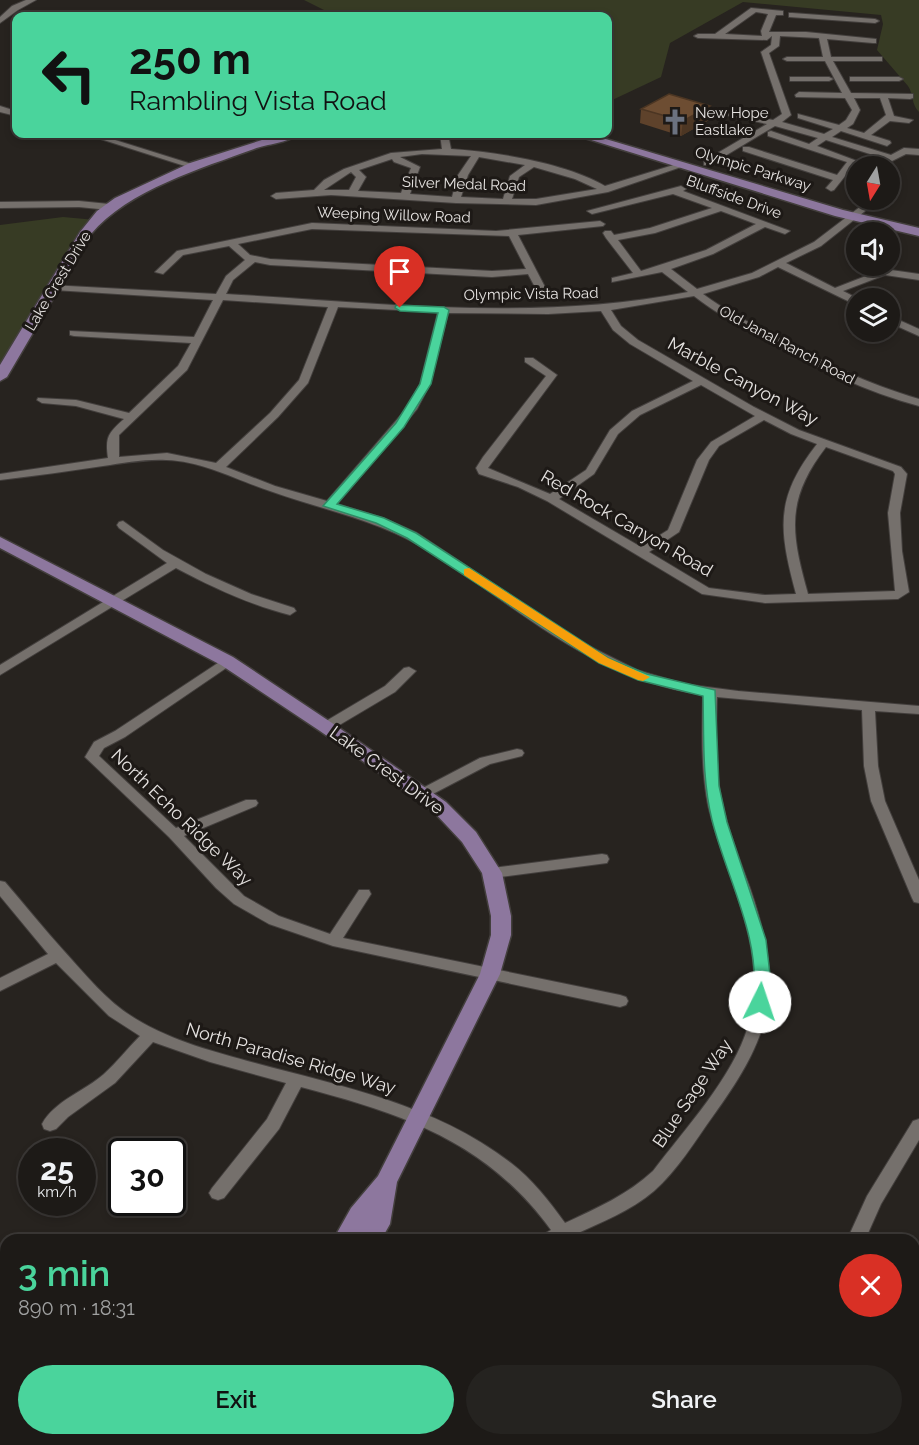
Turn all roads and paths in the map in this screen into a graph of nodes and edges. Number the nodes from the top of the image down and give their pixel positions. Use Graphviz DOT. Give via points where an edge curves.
graph roads {
  1 [pos="32,0"];
  2 [pos="773,12"];
  3 [pos="812,17"];
  4 [pos="0,21"];
  5 [pos="856,21"];
  6 [pos="875,21"];
  7 [pos="795,34"];
  8 [pos="806,34"];
  9 [pos="698,36"];
  10 [pos="718,36"];
  11 [pos="770,36"];
  12 [pos="823,36"];
  13 [pos="850,39"];
  14 [pos="873,41"];
  15 [pos="799,44"];
  16 [pos="787,59"];
  17 [pos="832,59"];
  18 [pos="859,59"];
  19 [pos="879,59"];
  20 [pos="806,60"];
  21 [pos="793,79"];
  22 [pos="813,79"];
  23 [pos="829,79"];
  24 [pos="853,79"];
  25 [pos="869,79"];
  26 [pos="899,79"];
  27 [pos="799,95"];
  28 [pos="850,95"];
  29 [pos="883,95"];
  30 [pos="910,96"];
  31 [pos="724,112"];
  32 [pos="801,116"];
  33 [pos="889,118"];
  34 [pos="909,120"];
  35 [pos="775,123"];
  36 [pos="841,128"];
  37 [pos="612,134"];
  38 [pos="771,134"];
  39 [pos="865,136"];
  40 [pos="825,137"];
  41 [pos="102,138"];
  42 [pos="257,138"];
  43 [pos="278,138"];
  44 [pos="445,138"];
  45 [pos="592,138"];
  46 [pos="790,139"];
  47 [pos="919,142"];
  48 [pos="887,143"];
  49 [pos="811,146"];
  50 [pos="746,150"];
  51 [pos="447,151"];
  52 [pos="904,151"];
  53 [pos="919,152"];
  54 [pos="477,153"];
  55 [pos="394,155"];
  56 [pos="765,155"];
  57 [pos="886,156"];
  58 [pos="895,156"];
  59 [pos="707,163"];
  60 [pos="533,164"];
  61 [pos="683,165"];
  62 [pos="194,166"];
  63 [pos="352,169"];
  64 [pos="839,179"];
  65 [pos="689,187"];
  66 [pos="831,188"];
  67 [pos="605,190"];
  68 [pos="674,191"];
  69 [pos="318,192"];
  70 [pos="352,193"];
  71 [pos="276,196"];
  72 [pos="404,197"];
  73 [pos="456,200"];
  74 [pos="507,202"];
  75 [pos="586,202"];
  76 [pos="0,205"];
  77 [pos="110,207"];
  78 [pos="720,208"];
  79 [pos="863,210"];
  80 [pos="592,211"];
  81 [pos="859,214"];
  82 [pos="919,223"];
  83 [pos="600,224"];
  84 [pos="763,224"];
  85 [pos="785,231"];
  86 [pos="919,232"];
  87 [pos="512,233"];
  88 [pos="611,238"];
  89 [pos="232,244"];
  90 [pos="252,259"];
  91 [pos="782,265"];
  92 [pos="665,269"];
  93 [pos="533,271"];
  94 [pos="159,272"];
  95 [pos="639,275"];
  96 [pos="919,278"];
  97 [pos="615,280"];
  98 [pos="54,287"];
  99 [pos="540,287"];
  100 [pos="835,291"];
  101 [pos="695,293"];
  102 [pos="218,297"];
  103 [pos="846,297"];
  104 [pos="334,304"];
  105 [pos="604,307"];
  106 [pos="444,310"];
  107 [pos="900,324"];
  108 [pos="74,333"];
  109 [pos="919,333"];
  110 [pos="198,340"];
  111 [pos="529,360"];
  112 [pos="0,377"];
  113 [pos="701,381"];
  114 [pos="42,400"];
  115 [pos="919,403"];
  116 [pos="762,416"];
  117 [pos="131,417"];
  118 [pos="823,443"];
  119 [pos="114,460"];
  120 [pos="220,466"];
  121 [pos="0,477"];
  122 [pos="551,499"];
  123 [pos="329,506"];
  124 [pos="123,525"];
  125 [pos="0,542"];
  126 [pos="640,553"];
  127 [pos="177,562"];
  128 [pos="903,592"];
  129 [pos="803,597"];
  130 [pos="114,602"];
  131 [pos="290,611"];
  132 [pos="227,661"];
  133 [pos="0,671"];
  134 [pos="410,671"];
  135 [pos="710,693"];
  136 [pos="868,706"];
  137 [pos="919,710"];
  138 [pos="326,727"];
  139 [pos="517,753"];
  140 [pos="424,793"];
  141 [pos="251,803"];
  142 [pos="174,834"];
  143 [pos="603,859"];
  144 [pos="492,873"];
  145 [pos="0,886"];
  146 [pos="364,894"];
  147 [pos="919,898"];
  148 [pos="333,941"];
  149 [pos="59,955"];
  150 [pos="490,974"];
  151 [pos="0,985"];
  152 [pos="621,1001"];
  153 [pos="151,1034"];
  154 [pos="296,1080"];
  155 [pos="418,1116"];
  156 [pos="50,1124"];
  157 [pos="919,1126"];
  158 [pos="386,1182"];
  159 [pos="218,1193"];
  160 [pos="348,1234"];
  161 [pos="372,1234"];
  162 [pos="557,1234"];
  163 [pos="567,1234"];
  164 [pos="859,1234"];
  1 -- 4 [label="street"];
  2 -- 3 [label="street"];
  2 -- 10 [label="street" via="754,10"];
  2 -- 11 [label="street" via="765,30"];
  3 -- 5 [label="street"];
  3 -- 8 [label="street"];
  5 -- 6 [label="street"];
  5 -- 13 [label="street"];
  7 -- 8 [label="street"];
  7 -- 11 [label="street"];
  7 -- 15 [label="street"];
  8 -- 12 [label="street"];
  9 -- 10 [label="street"];
  10 -- 11 [label="street"];
  11 -- 35 [label="street" via="775,45 765,52 787,115"];
  12 -- 13 [label="street"];
  12 -- 17 [label="street" via="822,42"];
  13 -- 14 [label="street"];
  16 -- 20 [label="street"];
  17 -- 18 [label="street"];
  17 -- 20 [label="street"];
  17 -- 28 [label="street"];
  18 -- 19 [label="street"];
  18 -- 25 [label="street"];
  20 -- 22 [label="street"];
  21 -- 22 [label="street"];
  22 -- 23 [label="street"];
  24 -- 25 [label="street"];
  25 -- 26 [label="street"];
  27 -- 28 [label="street"];
  28 -- 29 [label="street"];
  28 -- 36 [label="street" via="856,110 850,122"];
  29 -- 30 [label="street"];
  29 -- 33 [label="street"];
  31 -- 35 [label="street"];
  32 -- 36 [label="street"];
  33 -- 34 [label="street"];
  33 -- 39 [label="street"];
  35 -- 40 [label="street"];
  35 -- 59 [label="street"];
  36 -- 39 [label="street"];
  36 -- 40 [label="street"];
  37 -- 59 [label="main road, Olympic Parkway"];
  38 -- 46 [label="street"];
  39 -- 48 [label="street"];
  40 -- 49 [label="street"];
  40 -- 57 [label="street"];
  41 -- 62 [label="street"];
  42 -- 62 [label="main road, Lake Crest Drive" via="202,159"];
  43 -- 62 [label="main road, Lake Crest Drive"];
  44 -- 51 [label="street"];
  45 -- 61 [label="main road, Olympic Parkway"];
  46 -- 49 [label="street"];
  46 -- 56 [label="street"];
  47 -- 52 [label="street" via="901,147"];
  49 -- 64 [label="street" via="854,161"];
  50 -- 56 [label="street"];
  51 -- 54 [label="street"];
  51 -- 55 [label="street"];
  52 -- 53 [label="street"];
  52 -- 58 [label="street"];
  54 -- 60 [label="street"];
  54 -- 73 [label="street" via="463,175"];
  55 -- 63 [label="street"];
  55 -- 72 [label="street" via="416,167"];
  56 -- 64 [label="street"];
  59 -- 81 [label="main road, Olympic Parkway"];
  60 -- 67 [label="street"];
  60 -- 74 [label="street" via="515,176"];
  61 -- 67 [label="street, Silver Medal Road"];
  61 -- 81 [label="main road, Olympic Parkway"];
  62 -- 77 [label="main road, Lake Crest Drive"];
  63 -- 69 [label="street" via="328,180"];
  63 -- 70 [label="street" via="361,177"];
  64 -- 66 [label="street"];
  65 -- 68 [label="street"];
  67 -- 74 [label="street, Silver Medal Road" via="560,199"];
  68 -- 78 [label="street, Bluffside Drive"];
  68 -- 80 [label="street"];
  69 -- 70 [label="street, Silver Medal Road"];
  69 -- 71 [label="street, Silver Medal Road"];
  70 -- 72 [label="street, Silver Medal Road"];
  72 -- 73 [label="street, Silver Medal Road"];
  73 -- 74 [label="street, Silver Medal Road"];
  75 -- 80 [label="street"];
  76 -- 77 [label="street"];
  77 -- 98 [label="main road, Lake Crest Drive" via="86,232"];
  78 -- 84 [label="street, Bluffside Drive"];
  78 -- 88 [label="street" via="652,231"];
  79 -- 81 [label="street, Olympic Vista Road"];
  80 -- 83 [label="street"];
  81 -- 82 [label="main road, Olympic Parkway"];
  81 -- 86 [label="main road, Olympic Parkway"];
  81 -- 91 [label="street, Olympic Vista Road"];
  83 -- 87 [label="street, Weeping Willow Road"];
  83 -- 88 [label="street"];
  84 -- 85 [label="street, Bluffside Drive"];
  84 -- 92 [label="street" via="720,250"];
  87 -- 89 [label="street, Weeping Willow Road" via="323,225"];
  87 -- 93 [label="street"];
  88 -- 95 [label="street"];
  89 -- 90 [label="street"];
  89 -- 94 [label="street, Weeping Willow Road" via="180,253"];
  90 -- 93 [label="street" via="492,274"];
  90 -- 102 [label="street" via="234,272"];
  91 -- 100 [label="street"];
  91 -- 101 [label="street, Olympic Vista Road"];
  92 -- 95 [label="street"];
  92 -- 101 [label="street, Old Janal Ranch Road"];
  93 -- 99 [label="street"];
  95 -- 97 [label="street"];
  96 -- 100 [label="street" via="884,272"];
  98 -- 102 [label="street, Olympic Vista Road"];
  98 -- 112 [label="main road, Lake Crest Drive"];
  100 -- 103 [label="street"];
  101 -- 105 [label="street, Olympic Vista Road"];
  101 -- 115 [label="street, Old Janal Ranch Road" via="830,370"];
  102 -- 104 [label="street, Olympic Vista Road"];
  102 -- 110 [label="street"];
  104 -- 106 [label="street, Olympic Vista Road"];
  104 -- 120 [label="street" via="304,381"];
  105 -- 106 [label="street, Olympic Vista Road" via="523,312"];
  105 -- 113 [label="street, Marble Canyon Way" via="619,330 634,342"];
  106 -- 123 [label="street" via="425,384 412,409"];
  107 -- 109 [label="street"];
  108 -- 110 [label="street"];
  110 -- 117 [label="street" via="183,368"];
  111 -- 122 [label="street, Red Rock Canyon Road" via="552,375 482,468 489,476 522,485"];
  113 -- 116 [label="street, Marble Canyon Way"];
  113 -- 122 [label="street" via="636,413 614,432 590,472"];
  114 -- 117 [label="street" via="76,403"];
  116 -- 118 [label="street, Marble Canyon Way"];
  116 -- 126 [label="street" via="715,444 703,460 673,532"];
  117 -- 119 [label="street" via="112,438"];
  118 -- 128 [label="street, Marble Canyon Way" via="892,467 901,474 894,519"];
  118 -- 129 [label="street" via="808,460 796,484 787,518 791,557"];
  119 -- 120 [label="street" via="175,456"];
  119 -- 121 [label="street"];
  120 -- 123 [label="street" via="269,488"];
  122 -- 126 [label="street, Red Rock Canyon Road"];
  123 -- 135 [label="street" via="411,535 603,661 642,677"];
  124 -- 127 [label="street"];
  125 -- 130 [label="main road, Lake Crest Drive"];
  126 -- 129 [label="street, Red Rock Canyon Road" via="706,591 750,599"];
  127 -- 130 [label="street"];
  127 -- 131 [label="street" via="251,599"];
  128 -- 129 [label="street, Red Rock Canyon Road"];
  130 -- 132 [label="main road, Lake Crest Drive"];
  130 -- 133 [label="street"];
  132 -- 138 [label="main road, Lake Crest Drive"];
  132 -- 142 [label="street, North Echo Ridge Way" via="99,745 92,757"];
  134 -- 138 [label="street" via="390,689"];
  135 -- 136 [label="street"];
  135 -- 163 [label="street, Blue Sage Way" via="711,786 754,921 762,964 756,1027 735,1070 659,1176 611,1212"];
  136 -- 137 [label="street"];
  136 -- 147 [label="street" via="878,801"];
  138 -- 140 [label="main road, Lake Crest Drive"];
  139 -- 140 [label="street" via="485,761"];
  140 -- 144 [label="main road, Lake Crest Drive" via="470,837"];
  141 -- 142 [label="street"];
  142 -- 148 [label="street, North Echo Ridge Way" via="239,900 274,920"];
  143 -- 144 [label="street"];
  144 -- 150 [label="main road, Lake Crest Drive" via="501,935"];
  145 -- 149 [label="street, North Paradise Ridge Way"];
  146 -- 148 [label="street"];
  148 -- 150 [label="street, North Echo Ridge Way"];
  149 -- 151 [label="street"];
  149 -- 153 [label="street, North Paradise Ridge Way" via="96,996 128,1022"];
  150 -- 152 [label="street, North Echo Ridge Way"];
  150 -- 155 [label="main road, Lake Crest Drive"];
  153 -- 154 [label="street, North Paradise Ridge Way" via="210,1057"];
  153 -- 156 [label="street" via="109,1079"];
  154 -- 155 [label="street, North Paradise Ridge Way"];
  154 -- 159 [label="street" via="273,1125"];
  155 -- 158 [label="main road, Lake Crest Drive"];
  155 -- 162 [label="street" via="466,1140 511,1172 532,1192"];
  157 -- 164 [label="street" via="873,1201"];
  158 -- 160 [label="main road, Lake Crest Drive" via="358,1215"];
  158 -- 161 [label="main road, Lake Crest Drive"];
}
